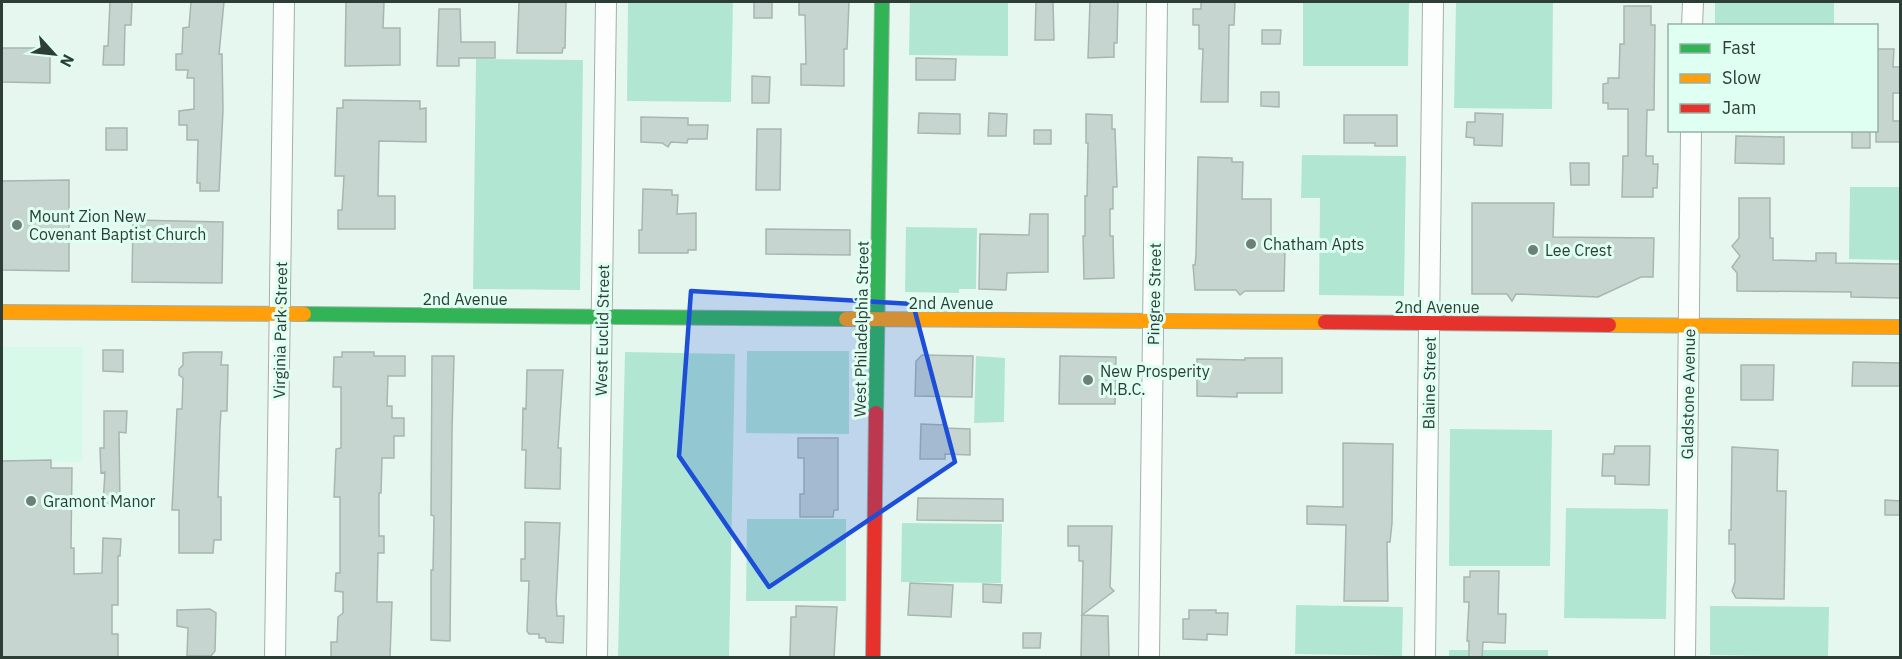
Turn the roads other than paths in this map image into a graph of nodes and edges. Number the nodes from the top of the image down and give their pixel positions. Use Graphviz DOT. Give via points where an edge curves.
graph roads {
  1 [pos="284,2"];
  2 [pos="606,2"];
  3 [pos="882,2"];
  4 [pos="1157,2"];
  5 [pos="1433,2"];
  6 [pos="1693,2"];
  7 [pos="1692,24"];
  8 [pos="1691,132"];
  9 [pos="2,312"];
  10 [pos="280,314"];
  11 [pos="602,317"];
  12 [pos="878,319"];
  13 [pos="1153,321"];
  14 [pos="1429,324"];
  15 [pos="1689,326"];
  16 [pos="1900,327"];
  17 [pos="275,657"];
  18 [pos="597,657"];
  19 [pos="873,657"];
  20 [pos="1149,657"];
  21 [pos="1425,657"];
  22 [pos="1685,657"];
  1 -- 10 [label="street, Virginia Park Street"];
  2 -- 11 [label="street, West Euclid Street"];
  3 -- 12 [label="street, West Philadelphia Street"];
  4 -- 13 [label="street, Pingree Street"];
  5 -- 14 [label="street, Blaine Street"];
  6 -- 7 [label="street"];
  8 -- 15 [label="street, Gladstone Avenue"];
  9 -- 10 [label="street, 2nd Avenue"];
  10 -- 11 [label="street, 2nd Avenue"];
  10 -- 17 [label="street, Virginia Park Street"];
  11 -- 12 [label="street, 2nd Avenue"];
  11 -- 18 [label="street, West Euclid Street"];
  12 -- 13 [label="street, 2nd Avenue"];
  12 -- 19 [label="street, West Philadelphia Street"];
  13 -- 14 [label="street, 2nd Avenue"];
  13 -- 20 [label="street, Pingree Street"];
  14 -- 15 [label="street, 2nd Avenue"];
  14 -- 21 [label="street, Blaine Street"];
  15 -- 16 [label="street, 2nd Avenue"];
  15 -- 22 [label="street, Gladstone Avenue"];
}
